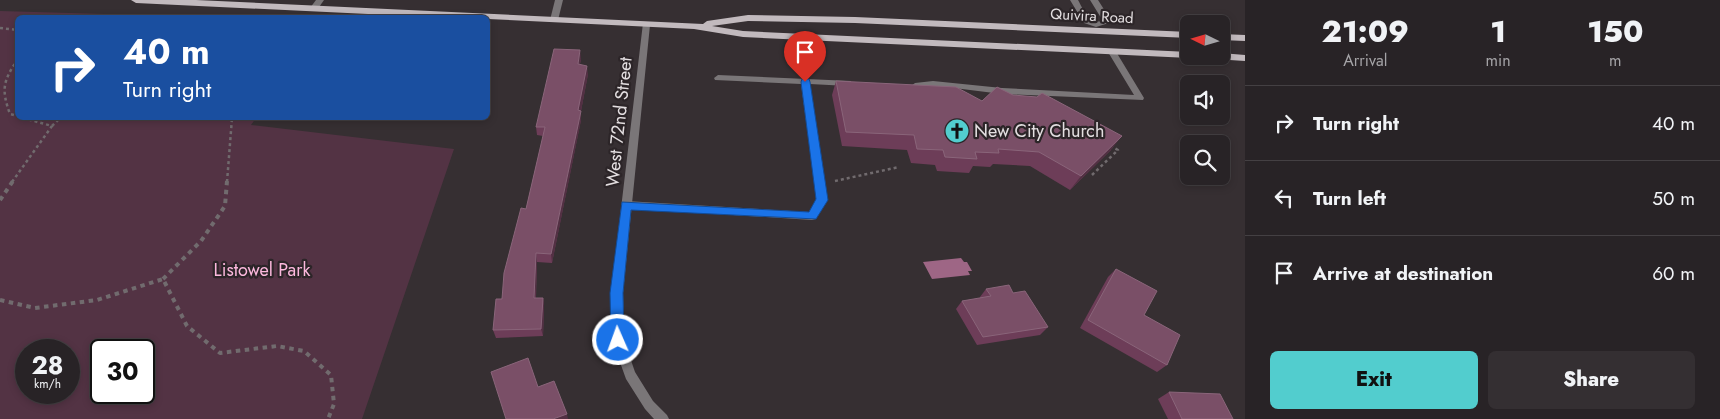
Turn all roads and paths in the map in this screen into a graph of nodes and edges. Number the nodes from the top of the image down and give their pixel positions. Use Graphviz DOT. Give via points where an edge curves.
graph roads {
  1 [pos="136,0"];
  2 [pos="559,0"];
  3 [pos="1074,0"];
  4 [pos="1094,0"];
  5 [pos="176,1"];
  6 [pos="317,4"];
  7 [pos="480,15"];
  8 [pos="490,16"];
  9 [pos="554,20"];
  10 [pos="646,24"];
  11 [pos="694,26"];
  12 [pos="0,28"];
  13 [pos="1097,28"];
  14 [pos="15,30"];
  15 [pos="1180,34"];
  16 [pos="1230,37"];
  17 [pos="1245,38"];
  18 [pos="1112,52"];
  19 [pos="1180,55"];
  20 [pos="1230,57"];
  21 [pos="1245,58"];
  22 [pos="15,63"];
  23 [pos="718,78"];
  24 [pos="805,82"];
  25 [pos="854,84"];
  26 [pos="902,86"];
  27 [pos="15,115"];
  28 [pos="30,120"];
  29 [pos="58,120"];
  30 [pos="232,120"];
  31 [pos="52,126"];
  32 [pos="1110,146"];
  33 [pos="899,167"];
  34 [pos="1092,175"];
  35 [pos="820,184"];
  36 [pos="0,200"];
  37 [pos="626,205"];
  38 [pos="163,279"];
  39 [pos="0,300"];
  40 [pos="328,419"];
  41 [pos="663,419"];
  1 -- 5 [label="main road, Quivira Road"];
  2 -- 9 [label="street"];
  3 -- 13 [label="street" via="1087,20"];
  4 -- 13 [label="street" via="1108,22"];
  5 -- 6 [label="main road, Quivira Road"];
  6 -- 7 [label="main road, Quivira Road"];
  8 -- 9 [label="main road, Quivira Road"];
  9 -- 10 [label="main road, Quivira Road"];
  10 -- 11 [label="main road, Quivira Road"];
  10 -- 37 [label="street, West 72nd Street"];
  11 -- 13 [label="main road, Quivira Road" via="748,18"];
  11 -- 18 [label="main road, Quivira Road" via="743,34"];
  12 -- 14 [label="path"];
  13 -- 15 [label="main road, Quivira Road"];
  13 -- 18 [label="main road"];
  16 -- 17 [label="main road"];
  18 -- 19 [label="main road, Quivira Road"];
  18 -- 26 [label="street" via="1140,98 1002,91 954,85"];
  20 -- 21 [label="main road"];
  22 -- 27 [label="path" via="3,80 0,97 10,114"];
  23 -- 24 [label="street"];
  24 -- 25 [label="street"];
  24 -- 35 [label="street"];
  28 -- 31 [label="path"];
  29 -- 31 [label="path"];
  30 -- 38 [label="path" via="225,206 201,241"];
  31 -- 36 [label="path"];
  32 -- 34 [label="path" via="1118,150"];
  33 -- 35 [label="path"];
  35 -- 37 [label="street" via="822,200 812,216"];
  37 -- 41 [label="street, West 72nd Street" via="616,293 618,340 630,375 649,405"];
  38 -- 39 [label="path" via="97,300 34,308"];
  38 -- 40 [label="path" via="187,326 220,353 277,346 304,352 331,376 334,404"];
}
